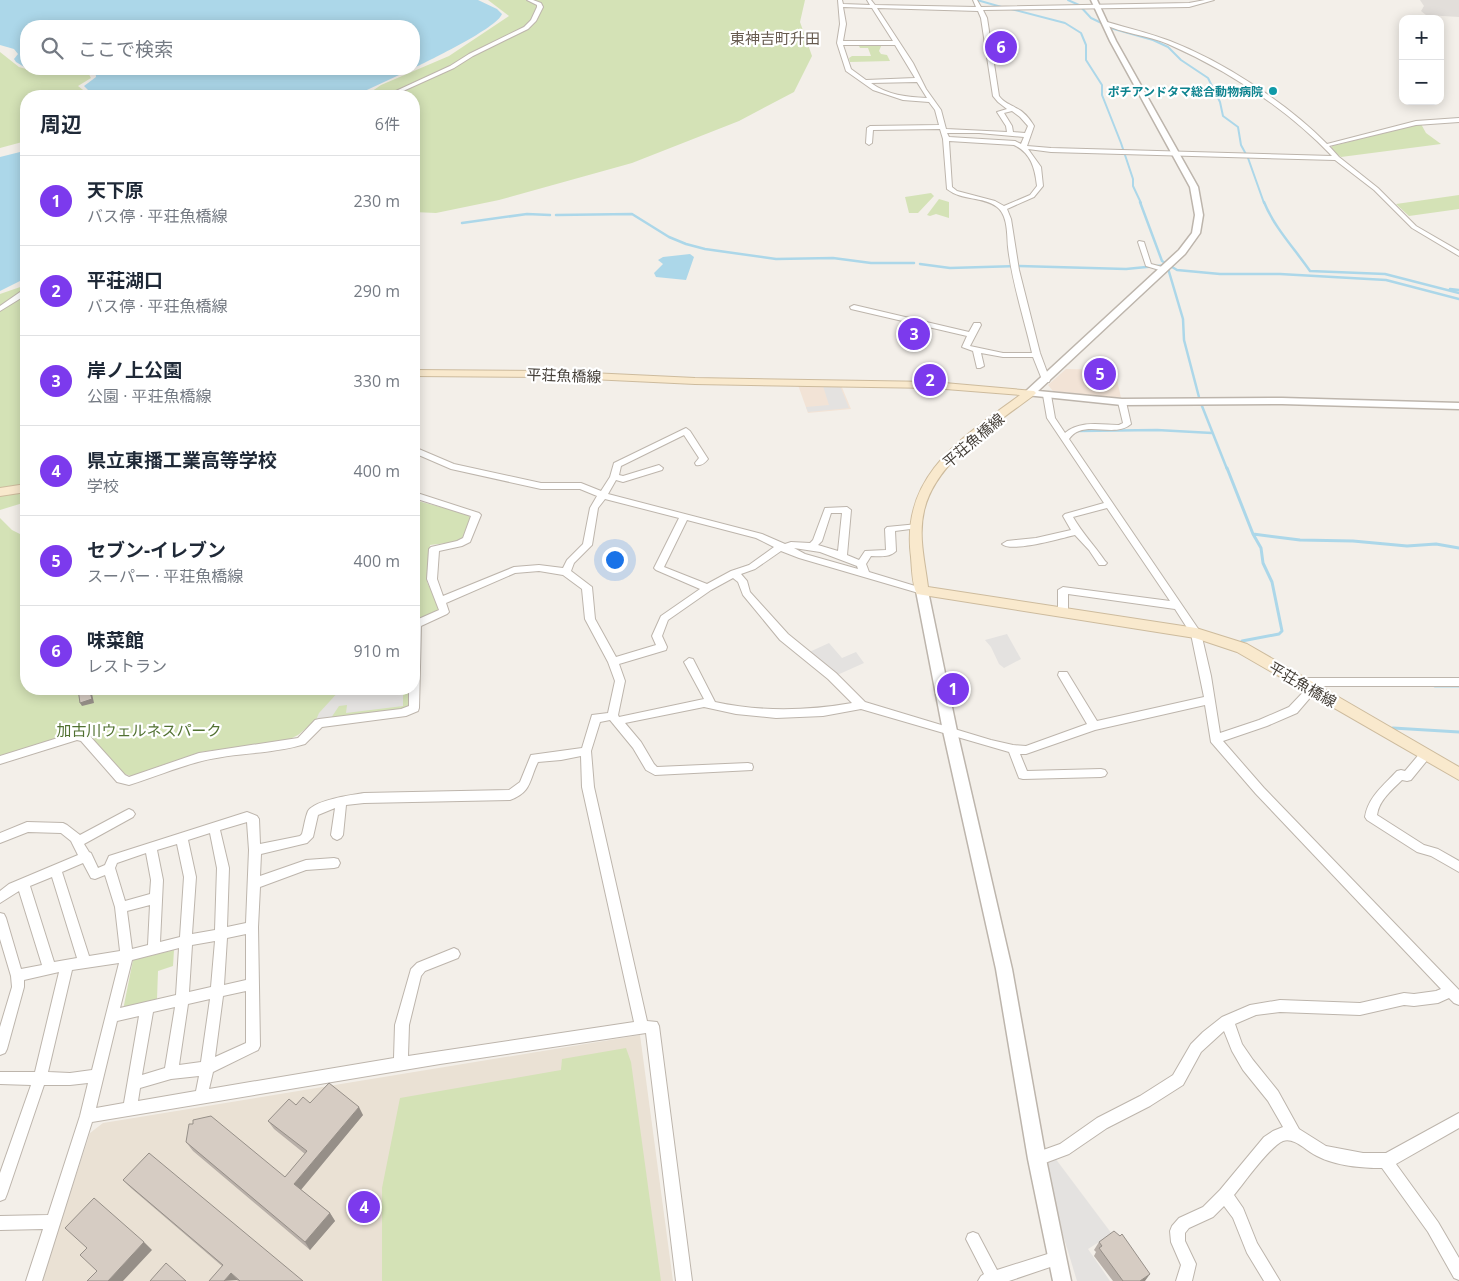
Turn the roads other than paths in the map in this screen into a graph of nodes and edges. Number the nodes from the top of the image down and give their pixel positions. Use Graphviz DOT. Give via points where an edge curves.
graph roads {
  1 [pos="529,0"];
  2 [pos="869,0"];
  3 [pos="974,0"];
  4 [pos="1073,0"];
  5 [pos="1131,0"];
  6 [pos="1212,0"];
  7 [pos="840,3"];
  8 [pos="1095,3"];
  9 [pos="873,6"];
  10 [pos="1087,6"];
  11 [pos="1134,6"];
  12 [pos="980,9"];
  13 [pos="1107,26"];
  14 [pos="840,43"];
  15 [pos="897,44"];
  16 [pos="919,80"];
  17 [pos="865,82"];
  18 [pos="401,90"];
  19 [pos="930,100"];
  20 [pos="1015,109"];
  21 [pos="1459,120"];
  22 [pos="943,129"];
  23 [pos="1010,133"];
  24 [pos="1027,135"];
  25 [pos="946,139"];
  26 [pos="869,143"];
  27 [pos="1324,146"];
  28 [pos="1023,147"];
  29 [pos="1175,154"];
  30 [pos="1337,158"];
  31 [pos="1004,208"];
  32 [pos="1141,242"];
  33 [pos="1459,254"];
  34 [pos="1162,267"];
  35 [pos="20,296"];
  36 [pos="854,307"];
  37 [pos="0,309"];
  38 [pos="977,325"];
  39 [pos="971,335"];
  40 [pos="977,350"];
  41 [pos="1037,355"];
  42 [pos="980,366"];
  43 [pos="420,373"];
  44 [pos="1046,380"];
  45 [pos="1030,393"];
  46 [pos="1047,394"];
  47 [pos="1122,402"];
  48 [pos="1459,406"];
  49 [pos="1065,439"];
  50 [pos="420,453"];
  51 [pos="699,463"];
  52 [pos="659,468"];
  53 [pos="614,477"];
  54 [pos="20,489"];
  55 [pos="0,492"];
  56 [pos="602,495"];
  57 [pos="420,497"];
  58 [pos="1109,505"];
  59 [pos="684,516"];
  60 [pos="915,526"];
  61 [pos="1077,532"];
  62 [pos="1006,544"];
  63 [pos="812,547"];
  64 [pos="781,548"];
  65 [pos="842,557"];
  66 [pos="1102,563"];
  67 [pos="861,564"];
  68 [pos="566,572"];
  69 [pos="734,573"];
  70 [pos="865,575"];
  71 [pos="708,588"];
  72 [pos="922,591"];
  73 [pos="441,601"];
  74 [pos="1178,606"];
  75 [pos="1063,612"];
  76 [pos="420,622"];
  77 [pos="1196,633"];
  78 [pos="613,662"];
  79 [pos="689,662"];
  80 [pos="1063,675"];
  81 [pos="1459,682"];
  82 [pos="1305,686"];
  83 [pos="414,695"];
  84 [pos="1209,700"];
  85 [pos="711,703"];
  86 [pos="861,706"];
  87 [pos="614,718"];
  88 [pos="1094,726"];
  89 [pos="950,731"];
  90 [pos="1215,739"];
  91 [pos="1013,749"];
  92 [pos="586,751"];
  93 [pos="1425,755"];
  94 [pos="0,760"];
  95 [pos="748,768"];
  96 [pos="1101,773"];
  97 [pos="1459,774"];
  98 [pos="340,801"];
  99 [pos="129,814"];
  100 [pos="214,828"];
  101 [pos="337,835"];
  102 [pos="0,838"];
  103 [pos="182,838"];
  104 [pos="78,842"];
  105 [pos="151,847"];
  106 [pos="255,850"];
  107 [pos="87,856"];
  108 [pos="334,863"];
  109 [pos="1459,867"];
  110 [pos="109,868"];
  111 [pos="55,870"];
  112 [pos="23,884"];
  113 [pos="253,884"];
  114 [pos="0,898"];
  115 [pos="156,898"];
  116 [pos="120,907"];
  117 [pos="0,918"];
  118 [pos="252,928"];
  119 [pos="221,934"];
  120 [pos="186,941"];
  121 [pos="154,949"];
  122 [pos="454,954"];
  123 [pos="127,956"];
  124 [pos="85,962"];
  125 [pos="67,965"];
  126 [pos="50,969"];
  127 [pos="17,976"];
  128 [pos="252,984"];
  129 [pos="219,992"];
  130 [pos="1455,994"];
  131 [pos="182,1001"];
  132 [pos="147,1008"];
  133 [pos="111,1016"];
  134 [pos="1227,1021"];
  135 [pos="642,1027"];
  136 [pos="0,1049"];
  137 [pos="401,1063"];
  138 [pos="207,1068"];
  139 [pos="171,1073"];
  140 [pos="98,1076"];
  141 [pos="0,1078"];
  142 [pos="40,1078"];
  143 [pos="136,1083"];
  144 [pos="201,1098"];
  145 [pos="130,1109"];
  146 [pos="87,1116"];
  147 [pos="1459,1120"];
  148 [pos="1294,1134"];
  149 [pos="1036,1159"];
  150 [pos="1384,1161"];
  151 [pos="0,1194"];
  152 [pos="1224,1195"];
  153 [pos="53,1222"];
  154 [pos="0,1223"];
  155 [pos="973,1239"];
  156 [pos="1057,1258"];
  157 [pos="1459,1273"];
  158 [pos="990,1280"];
  159 [pos="34,1281"];
  160 [pos="684,1281"];
  161 [pos="1062,1281"];
  162 [pos="1184,1281"];
  163 [pos="1272,1281"];
  1 -- 18 [label="street" via="540,7 526,28"];
  2 -- 9 [label="street"];
  3 -- 12 [label="street"];
  4 -- 10 [label="street"];
  5 -- 11 [label="street"];
  6 -- 11 [label="street" via="1195,4"];
  7 -- 9 [label="street"];
  7 -- 14 [label="street" via="843,24"];
  8 -- 10 [label="street"];
  8 -- 11 [label="street"];
  8 -- 13 [label="street"];
  9 -- 12 [label="street"];
  9 -- 15 [label="street"];
  10 -- 12 [label="street"];
  12 -- 20 [label="street" via="996,96 1000,102"];
  13 -- 27 [label="street" via="1168,42 1220,67 1271,100 1312,132"];
  13 -- 29 [label="street"];
  14 -- 15 [label="street"];
  14 -- 17 [label="street" via="848,70"];
  15 -- 16 [label="street"];
  16 -- 17 [label="street"];
  16 -- 19 [label="street"];
  17 -- 19 [label="street" via="875,89 903,98"];
  19 -- 22 [label="street" via="938,110"];
  20 -- 23 [label="street" via="1000,112"];
  20 -- 24 [label="street" via="1026,116 1031,126"];
  21 -- 27 [label="street" via="1416,123"];
  22 -- 23 [label="street"];
  22 -- 25 [label="street"];
  22 -- 26 [label="street" via="870,128"];
  23 -- 24 [label="street"];
  24 -- 28 [label="street"];
  25 -- 28 [label="street" via="1014,143"];
  25 -- 31 [label="street" via="950,190"];
  27 -- 30 [label="street"];
  28 -- 29 [label="street"];
  28 -- 31 [label="street" via="1038,167 1040,186 1032,196"];
  29 -- 30 [label="street"];
  29 -- 34 [label="street" via="1194,187 1199,215 1196,234 1182,252"];
  30 -- 33 [label="street" via="1376,189 1414,227"];
  31 -- 41 [label="street"];
  32 -- 34 [label="street" via="1148,265"];
  34 -- 44 [label="street"];
  35 -- 37 [label="street"];
  36 -- 39 [label="street" via="864,306"];
  38 -- 39 [label="street"];
  39 -- 40 [label="street" via="966,347"];
  40 -- 41 [label="street" via="1003,355"];
  40 -- 42 [label="street"];
  41 -- 44 [label="street"];
  43 -- 45 [label="main road, 平荘魚橋線" via="933,385"];
  44 -- 45 [label="street"];
  45 -- 46 [label="street"];
  45 -- 60 [label="main road, 平荘魚橋線" via="941,466 921,498"];
  46 -- 47 [label="street"];
  46 -- 49 [label="street" via="1051,418"];
  47 -- 48 [label="street" via="1282,401"];
  47 -- 49 [label="street" via="1127,424 1121,427 1074,428"];
  49 -- 58 [label="street"];
  50 -- 56 [label="street" via="451,466 541,486 580,486"];
  51 -- 53 [label="street" via="704,459 686,431 616,465"];
  52 -- 53 [label="street" via="623,479"];
  53 -- 56 [label="street"];
  54 -- 55 [label="main road"];
  56 -- 59 [label="street"];
  56 -- 68 [label="street" via="594,508 587,545 570,562"];
  57 -- 73 [label="street" via="476,515 467,540 434,549 432,579"];
  58 -- 61 [label="street" via="1068,516"];
  58 -- 74 [label="street"];
  59 -- 64 [label="street" via="759,536"];
  59 -- 71 [label="street" via="659,568"];
  60 -- 67 [label="street" via="891,528 891,551 887,554 868,553"];
  60 -- 72 [label="main road, 平荘魚橋線"];
  61 -- 62 [label="street"];
  61 -- 66 [label="street"];
  63 -- 64 [label="street" via="792,544"];
  63 -- 65 [label="street"];
  63 -- 65 [label="street" via="828,510 847,510"];
  64 -- 69 [label="street" via="752,567"];
  64 -- 70 [label="street"];
  65 -- 67 [label="street"];
  67 -- 70 [label="street"];
  68 -- 73 [label="street" via="539,568 514,570"];
  68 -- 78 [label="street" via="587,587 590,619"];
  69 -- 71 [label="street"];
  69 -- 86 [label="street" via="742,581 746,593 784,637 832,676"];
  70 -- 72 [label="street"];
  71 -- 78 [label="street" via="664,618 657,636 662,647"];
  72 -- 75 [label="main road, 平荘魚橋線"];
  72 -- 89 [label="street"];
  73 -- 76 [label="street" via="444,612"];
  74 -- 75 [label="street" via="1063,590"];
  74 -- 77 [label="street"];
  75 -- 77 [label="main road, 平荘魚橋線"];
  77 -- 82 [label="main road, 平荘魚橋線" via="1242,648"];
  77 -- 84 [label="street"];
  78 -- 87 [label="street" via="620,681"];
  79 -- 85 [label="street"];
  80 -- 88 [label="street"];
  81 -- 82 [label="street"];
  82 -- 90 [label="street" via="1293,710"];
  82 -- 93 [label="main road, 平荘魚橋線"];
  83 -- 94 [label="street" via="414,708 402,713 319,724 301,741 198,757 129,781 121,779 84,737 77,736"];
  84 -- 88 [label="street"];
  84 -- 90 [label="street"];
  85 -- 86 [label="street" via="736,710 776,714"];
  85 -- 87 [label="street"];
  86 -- 89 [label="street"];
  87 -- 92 [label="street" via="596,718"];
  87 -- 95 [label="street" via="655,771"];
  88 -- 91 [label="street" via="1026,750"];
  89 -- 91 [label="street"];
  89 -- 149 [label="street" via="1004,969"];
  90 -- 130 [label="street" via="1260,791"];
  91 -- 96 [label="street" via="1022,776"];
  92 -- 98 [label="street" via="535,758 523,789 510,795"];
  92 -- 135 [label="street" via="588,788"];
  93 -- 97 [label="main road, 平荘魚橋線"];
  93 -- 109 [label="street" via="1407,777 1401,774 1382,794 1371,808 1371,817 1421,849 1434,852"];
  98 -- 101 [label="street"];
  98 -- 106 [label="street" via="313,813 307,837 302,840"];
  99 -- 104 [label="street"];
  100 -- 103 [label="street"];
  100 -- 106 [label="street" via="247,817 253,819"];
  100 -- 119 [label="street" via="224,868"];
  102 -- 104 [label="street" via="26,827 49,826 63,828"];
  103 -- 105 [label="street"];
  103 -- 120 [label="street" via="190,877"];
  104 -- 107 [label="street"];
  105 -- 110 [label="street" via="113,859"];
  105 -- 115 [label="street" via="157,880"];
  106 -- 113 [label="street"];
  107 -- 110 [label="street" via="95,874"];
  107 -- 111 [label="street"];
  108 -- 113 [label="street" via="306,865"];
  110 -- 116 [label="street"];
  111 -- 112 [label="street"];
  111 -- 124 [label="street"];
  112 -- 114 [label="street"];
  112 -- 126 [label="street"];
  113 -- 118 [label="street"];
  115 -- 116 [label="street"];
  115 -- 121 [label="street"];
  116 -- 123 [label="street"];
  117 -- 127 [label="street"];
  118 -- 119 [label="street"];
  118 -- 128 [label="street"];
  119 -- 120 [label="street"];
  119 -- 129 [label="street"];
  120 -- 121 [label="street"];
  120 -- 131 [label="street"];
  121 -- 123 [label="street"];
  122 -- 137 [label="street" via="421,967 416,973 402,1025"];
  123 -- 124 [label="street"];
  123 -- 133 [label="street"];
  124 -- 125 [label="street"];
  125 -- 126 [label="street"];
  125 -- 142 [label="street"];
  126 -- 127 [label="street"];
  127 -- 136 [label="street" via="18,986"];
  128 -- 129 [label="street"];
  128 -- 138 [label="street" via="253,1046"];
  129 -- 131 [label="street"];
  129 -- 138 [label="street"];
  130 -- 134 [label="street" via="1404,999 1360,1009 1280,1006 1255,1009"];
  131 -- 132 [label="street"];
  131 -- 139 [label="street"];
  132 -- 133 [label="street"];
  132 -- 143 [label="street"];
  133 -- 140 [label="street"];
  134 -- 148 [label="street" via="1237,1047 1273,1096"];
  134 -- 149 [label="street" via="1196,1048 1178,1080 1102,1123 1064,1149"];
  135 -- 137 [label="street"];
  135 -- 160 [label="street" via="652,1026"];
  137 -- 144 [label="street"];
  138 -- 139 [label="street"];
  138 -- 144 [label="street"];
  139 -- 143 [label="street"];
  140 -- 142 [label="street"];
  140 -- 146 [label="street"];
  141 -- 142 [label="street"];
  142 -- 151 [label="street"];
  143 -- 145 [label="street"];
  144 -- 145 [label="street"];
  145 -- 146 [label="street"];
  146 -- 153 [label="street"];
  147 -- 150 [label="street" via="1432,1138"];
  148 -- 150 [label="street" via="1333,1159"];
  148 -- 152 [label="street" via="1275,1137 1269,1142"];
  149 -- 156 [label="street"];
  150 -- 157 [label="street" via="1433,1228"];
  152 -- 162 [label="street" via="1208,1212 1184,1223 1177,1231 1178,1242 1189,1264"];
  152 -- 163 [label="street" via="1238,1213 1252,1248"];
  153 -- 154 [label="street"];
  153 -- 159 [label="street"];
  155 -- 158 [label="street"];
  156 -- 158 [label="street"];
  156 -- 161 [label="street"];
}
